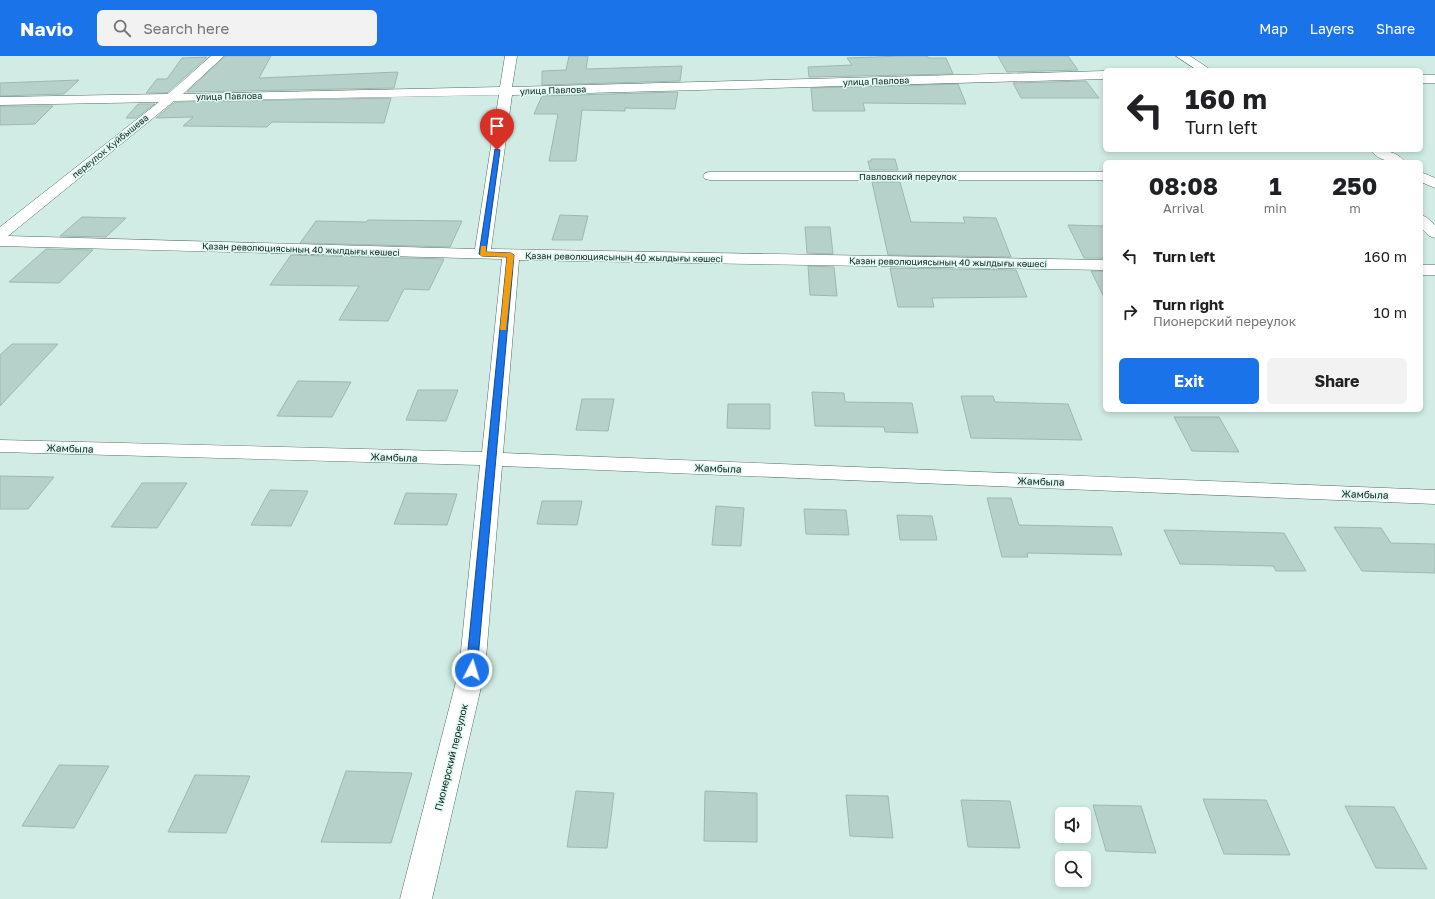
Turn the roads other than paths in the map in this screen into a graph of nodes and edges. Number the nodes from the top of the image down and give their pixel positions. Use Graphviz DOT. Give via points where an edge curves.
graph roads {
  1 [pos="218,56"];
  2 [pos="511,56"];
  3 [pos="1182,56"];
  4 [pos="1202,68"];
  5 [pos="1103,75"];
  6 [pos="1423,79"];
  7 [pos="1435,79"];
  8 [pos="506,91"];
  9 [pos="172,97"];
  10 [pos="0,101"];
  11 [pos="1381,152"];
  12 [pos="1395,160"];
  13 [pos="710,176"];
  14 [pos="1103,176"];
  15 [pos="1423,177"];
  16 [pos="1435,184"];
  17 [pos="1423,222"];
  18 [pos="1435,233"];
  19 [pos="0,235"];
  20 [pos="0,241"];
  21 [pos="482,254"];
  22 [pos="511,255"];
  23 [pos="1103,264"];
  24 [pos="1423,270"];
  25 [pos="1435,270"];
  26 [pos="0,446"];
  27 [pos="492,459"];
  28 [pos="1435,497"];
  29 [pos="416,899"];
  1 -- 9 [label="street, переулок Куйбышева"];
  2 -- 8 [label="street"];
  3 -- 4 [label="street"];
  5 -- 8 [label="street, улица Павлова"];
  6 -- 7 [label="street"];
  8 -- 9 [label="street, улица Павлова"];
  8 -- 21 [label="street"];
  9 -- 10 [label="street, улица Павлова"];
  9 -- 19 [label="street, переулок Куйбышева"];
  11 -- 12 [label="street"];
  13 -- 14 [label="street, Павловский переулок"];
  15 -- 16 [label="street"];
  17 -- 18 [label="street"];
  20 -- 21 [label="street, Қазан революциясының 40 жылдығы көшесі"];
  21 -- 22 [label="street, Қазан революциясының 40 жылдығы көшесі"];
  22 -- 23 [label="street, Қазан революциясының 40 жылдығы көшесі"];
  22 -- 27 [label="street, Пионерский переулок"];
  24 -- 25 [label="street"];
  26 -- 27 [label="street, Жамбыла"];
  27 -- 28 [label="street, Жамбыла"];
  27 -- 29 [label="street, Пионерский переулок" via="472,670"];
}
